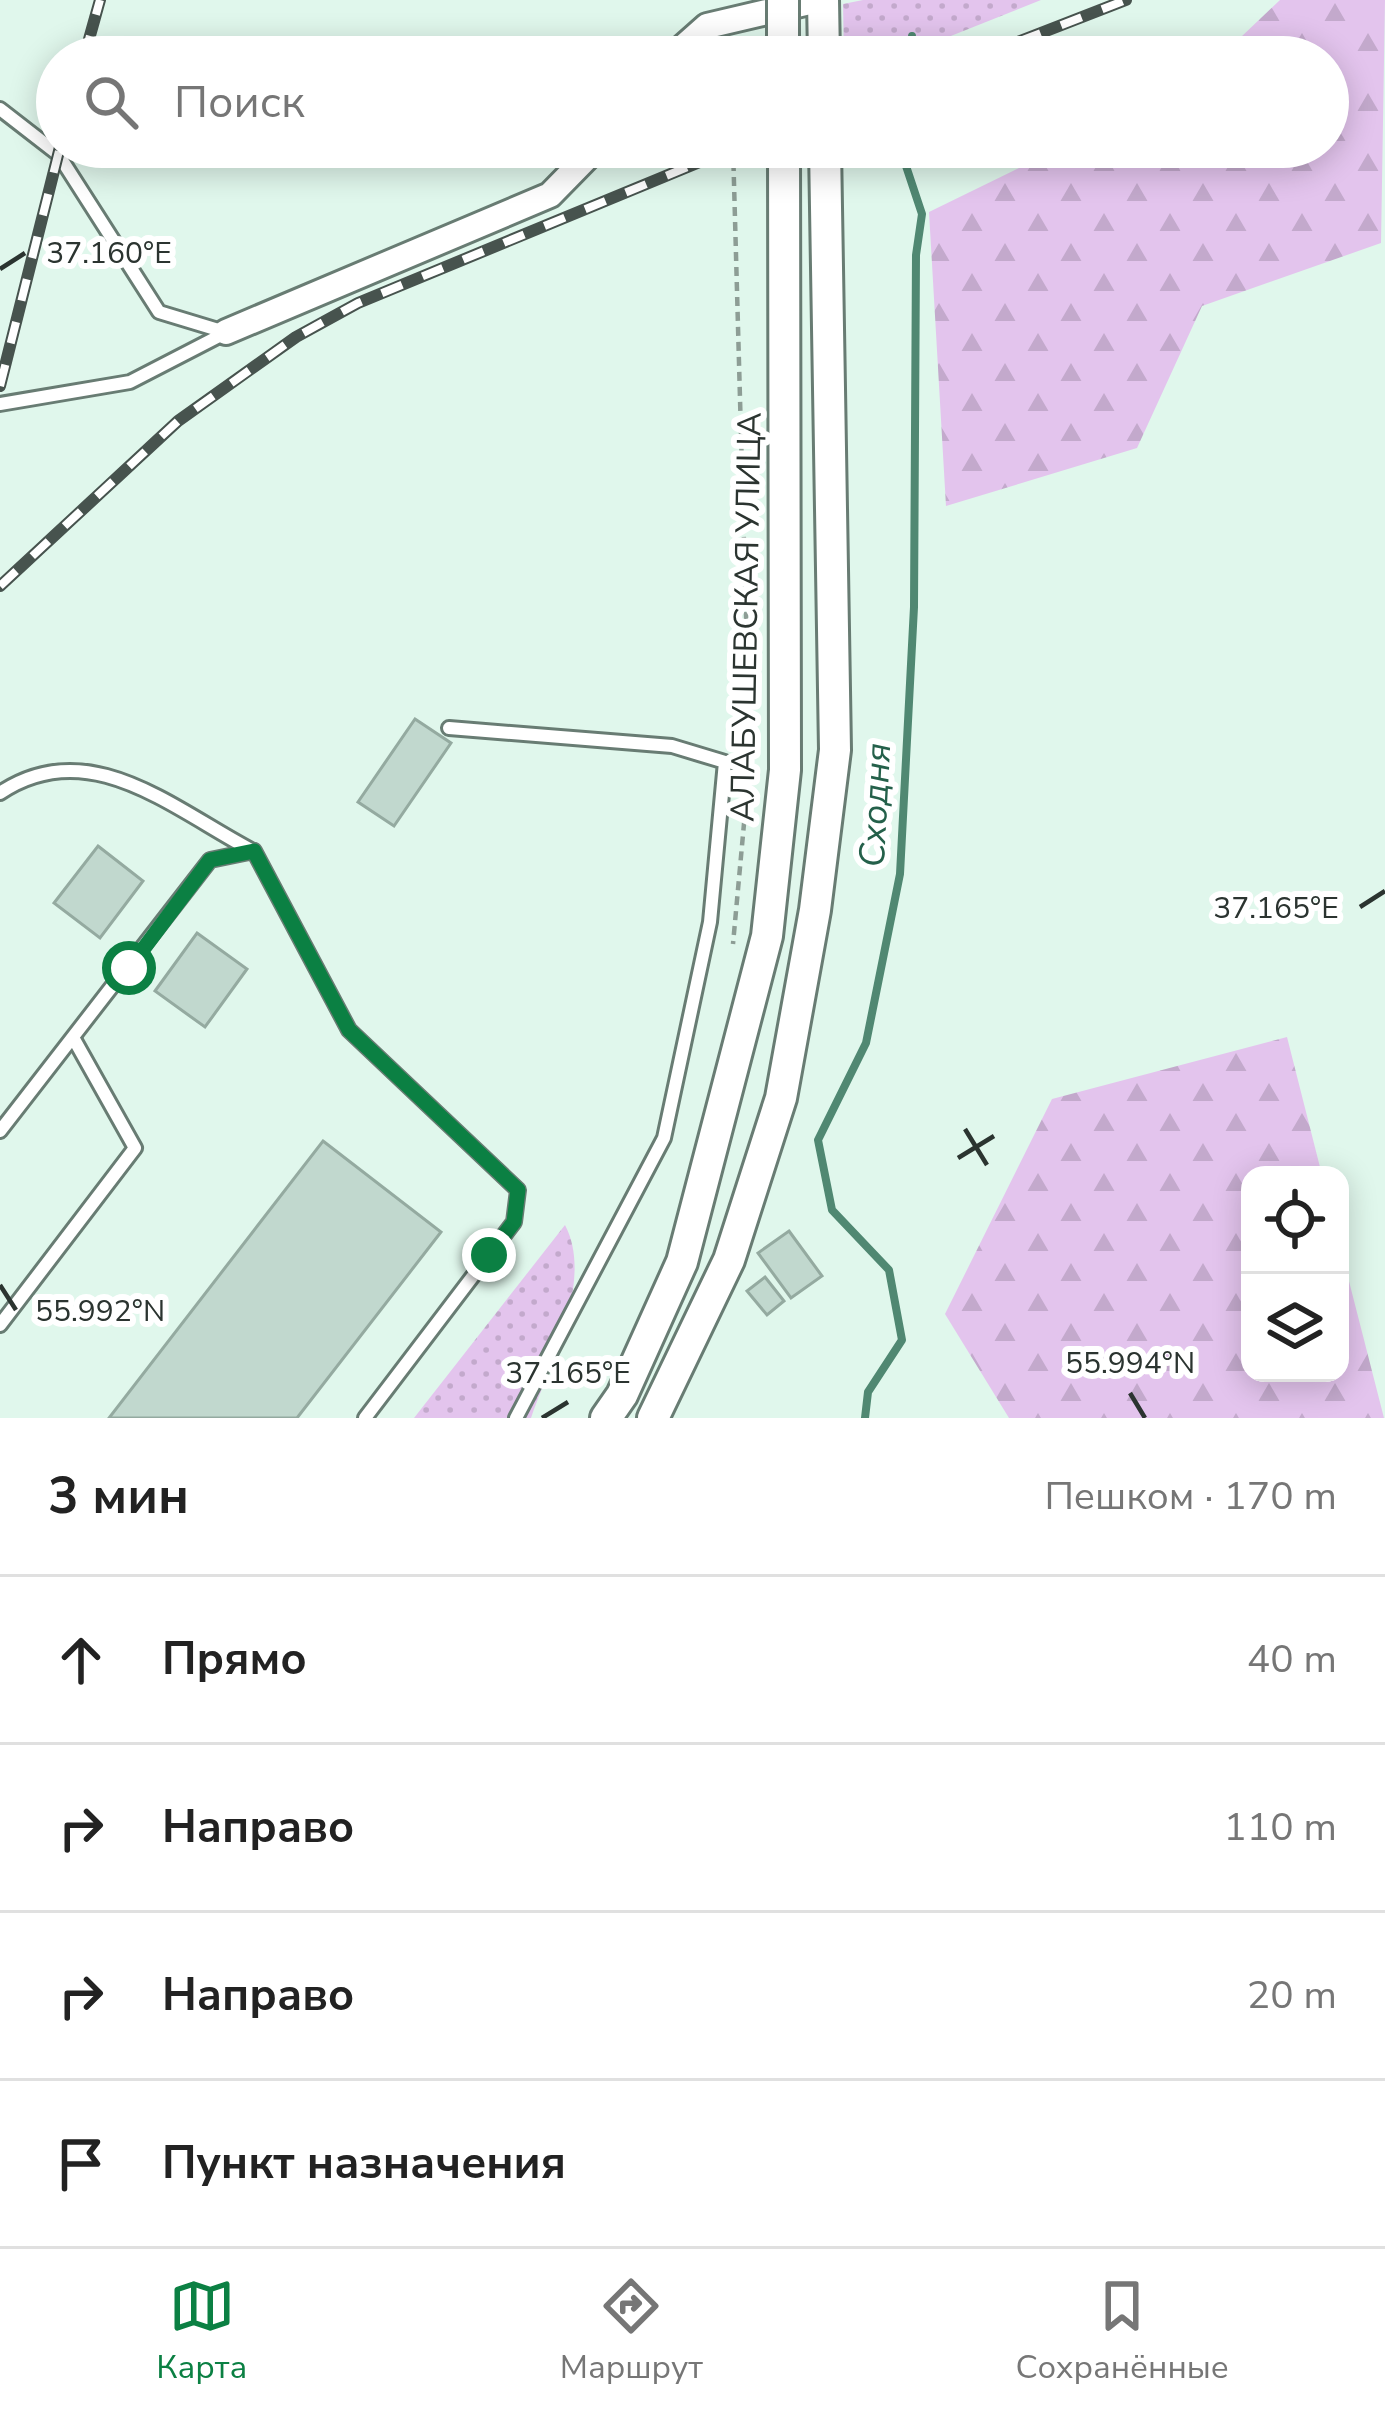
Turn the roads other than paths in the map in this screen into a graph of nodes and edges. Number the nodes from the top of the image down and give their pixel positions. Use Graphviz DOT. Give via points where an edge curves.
graph roads {
  1 [pos="783,0"];
  2 [pos="821,0"];
  3 [pos="696,36"];
  4 [pos="783,36"];
  5 [pos="823,36"];
  6 [pos="0,109"];
  7 [pos="36,137"];
  8 [pos="67,168"];
  9 [pos="576,168"];
  10 [pos="784,168"];
  11 [pos="825,168"];
  12 [pos="226,332"];
  13 [pos="0,404"];
  14 [pos="449,728"];
  15 [pos="0,794"];
  16 [pos="254,851"];
  17 [pos="75,1041"];
  18 [pos="0,1131"];
  19 [pos="0,1325"];
  20 [pos="365,1418"];
  21 [pos="516,1418"];
  22 [pos="606,1418"];
  23 [pos="653,1418"];
  1 -- 4 [label="street, bridge"];
  2 -- 3 [label="street" via="707,26"];
  2 -- 5 [label="street"];
  6 -- 7 [label="lane"];
  8 -- 12 [label="lane" via="159,312"];
  9 -- 12 [label="street" via="550,195"];
  10 -- 22 [label="street, АЛАБУШЕВСКАЯ УЛИЦА" via="785,770 767,936 682,1262"];
  11 -- 23 [label="street" via="835,751 815,910 781,1098 729,1260"];
  12 -- 13 [label="lane" via="130,382"];
  14 -- 21 [label="lane" via="672,746 725,762 710,922 664,1138"];
  15 -- 16 [label="lane" via="61,767 104,771"];
  16 -- 17 [label="lane" via="210,860"];
  16 -- 20 [label="lane" via="349,1030 518,1190 514,1222"];
  17 -- 18 [label="lane"];
  17 -- 19 [label="lane" via="135,1148"];
}
